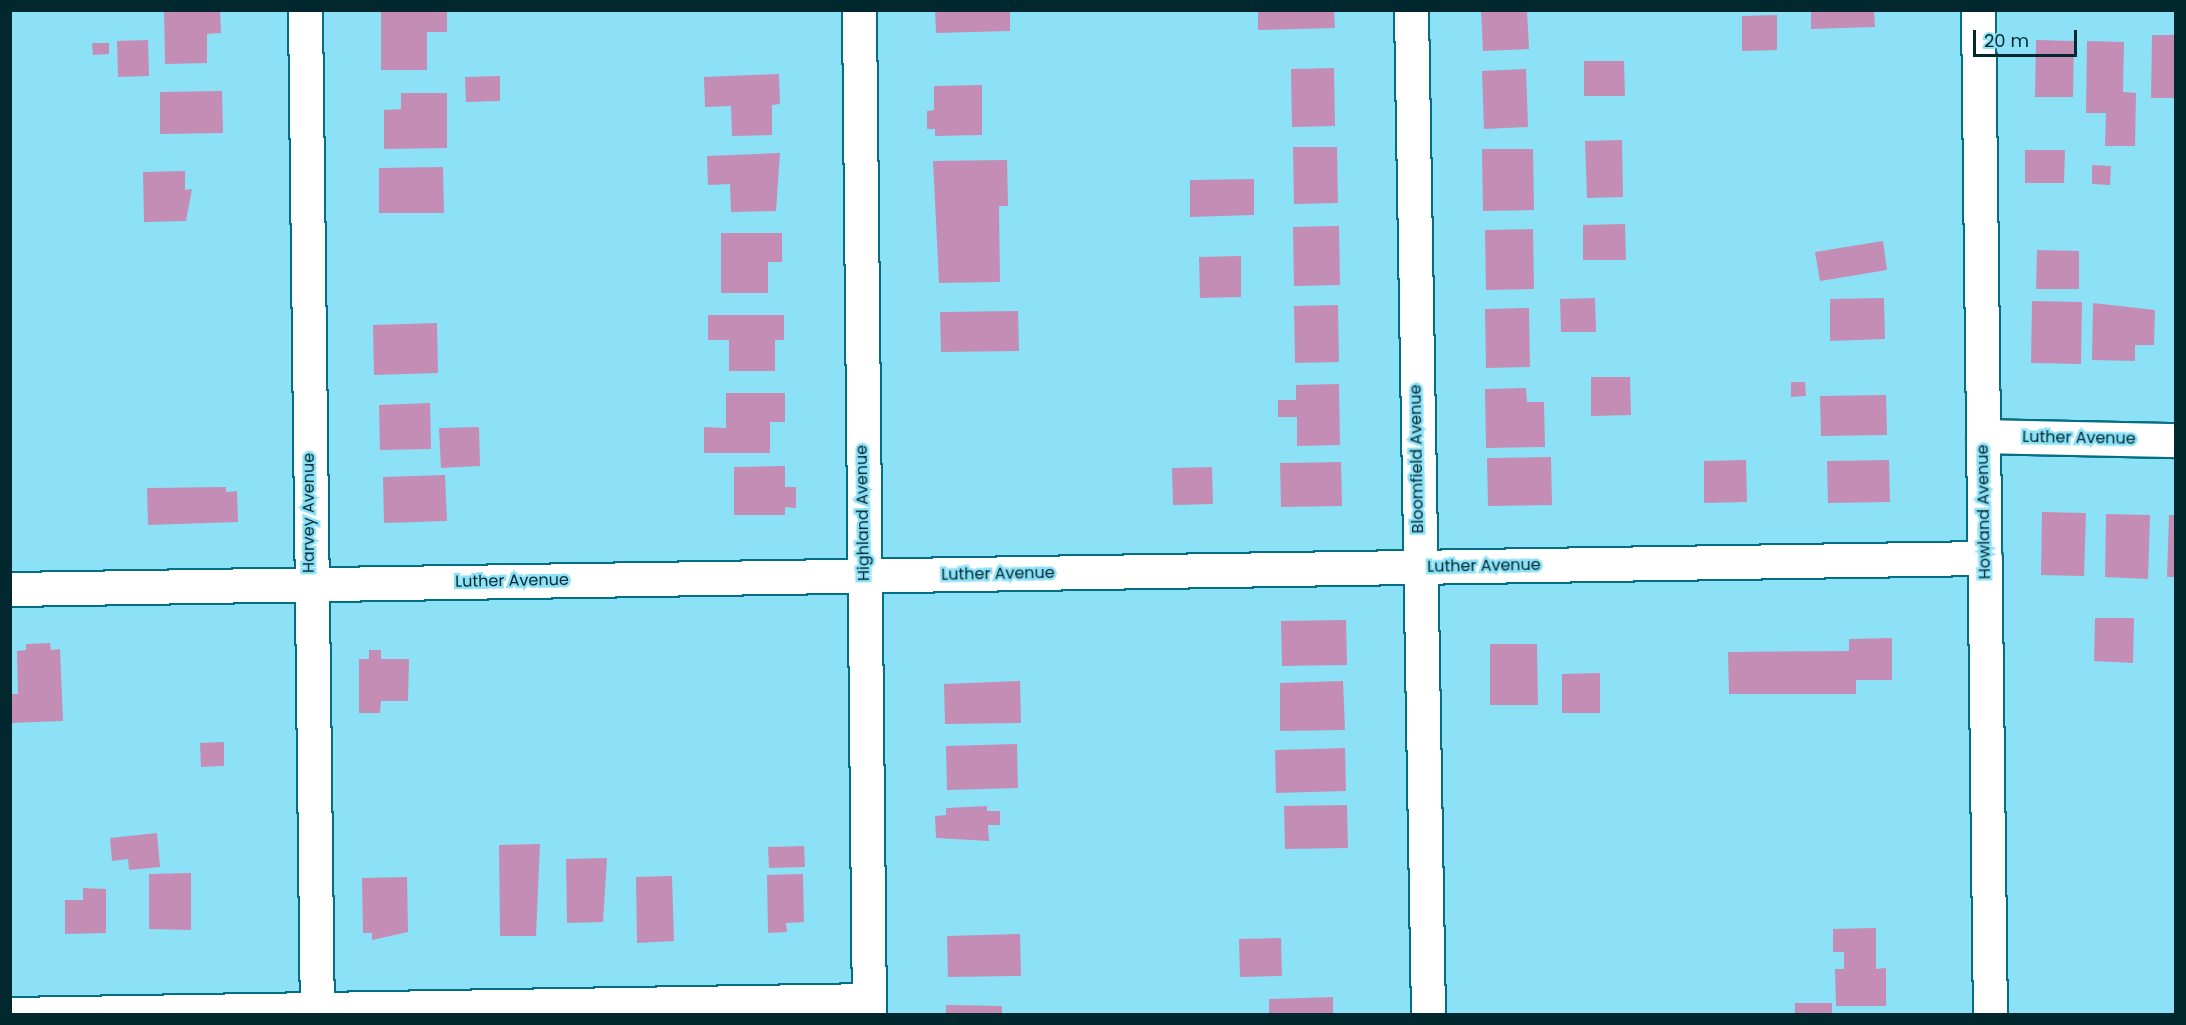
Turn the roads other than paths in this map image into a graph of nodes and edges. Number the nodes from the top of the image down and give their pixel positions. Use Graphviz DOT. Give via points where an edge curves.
graph roads {
  1 [pos="305,10"];
  2 [pos="858,10"];
  3 [pos="1411,10"];
  4 [pos="1978,10"];
  5 [pos="1983,436"];
  6 [pos="2175,440"];
  7 [pos="1985,558"];
  8 [pos="1418,567"];
  9 [pos="864,576"];
  10 [pos="310,585"];
  11 [pos="10,589"];
  12 [pos="869,1007"];
  13 [pos="317,1012"];
  14 [pos="10,1014"];
  15 [pos="1428,1014"];
  16 [pos="1990,1014"];
  1 -- 10 [label="street, Harvey Avenue"];
  2 -- 9 [label="street, Highland Avenue"];
  3 -- 8 [label="street, Bloomfield Avenue"];
  4 -- 5 [label="street, Howland Avenue"];
  5 -- 6 [label="street, Luther Avenue"];
  5 -- 7 [label="street, Howland Avenue"];
  7 -- 8 [label="street, Luther Avenue"];
  7 -- 16 [label="street, Howland Avenue"];
  8 -- 9 [label="street, Luther Avenue"];
  8 -- 15 [label="street, Bloomfield Avenue"];
  9 -- 10 [label="street, Luther Avenue"];
  9 -- 12 [label="street, Highland Avenue"];
  10 -- 11 [label="street, Luther Avenue"];
  10 -- 13 [label="street, Harvey Avenue"];
  12 -- 13 [label="street"];
  13 -- 14 [label="street"];
}
